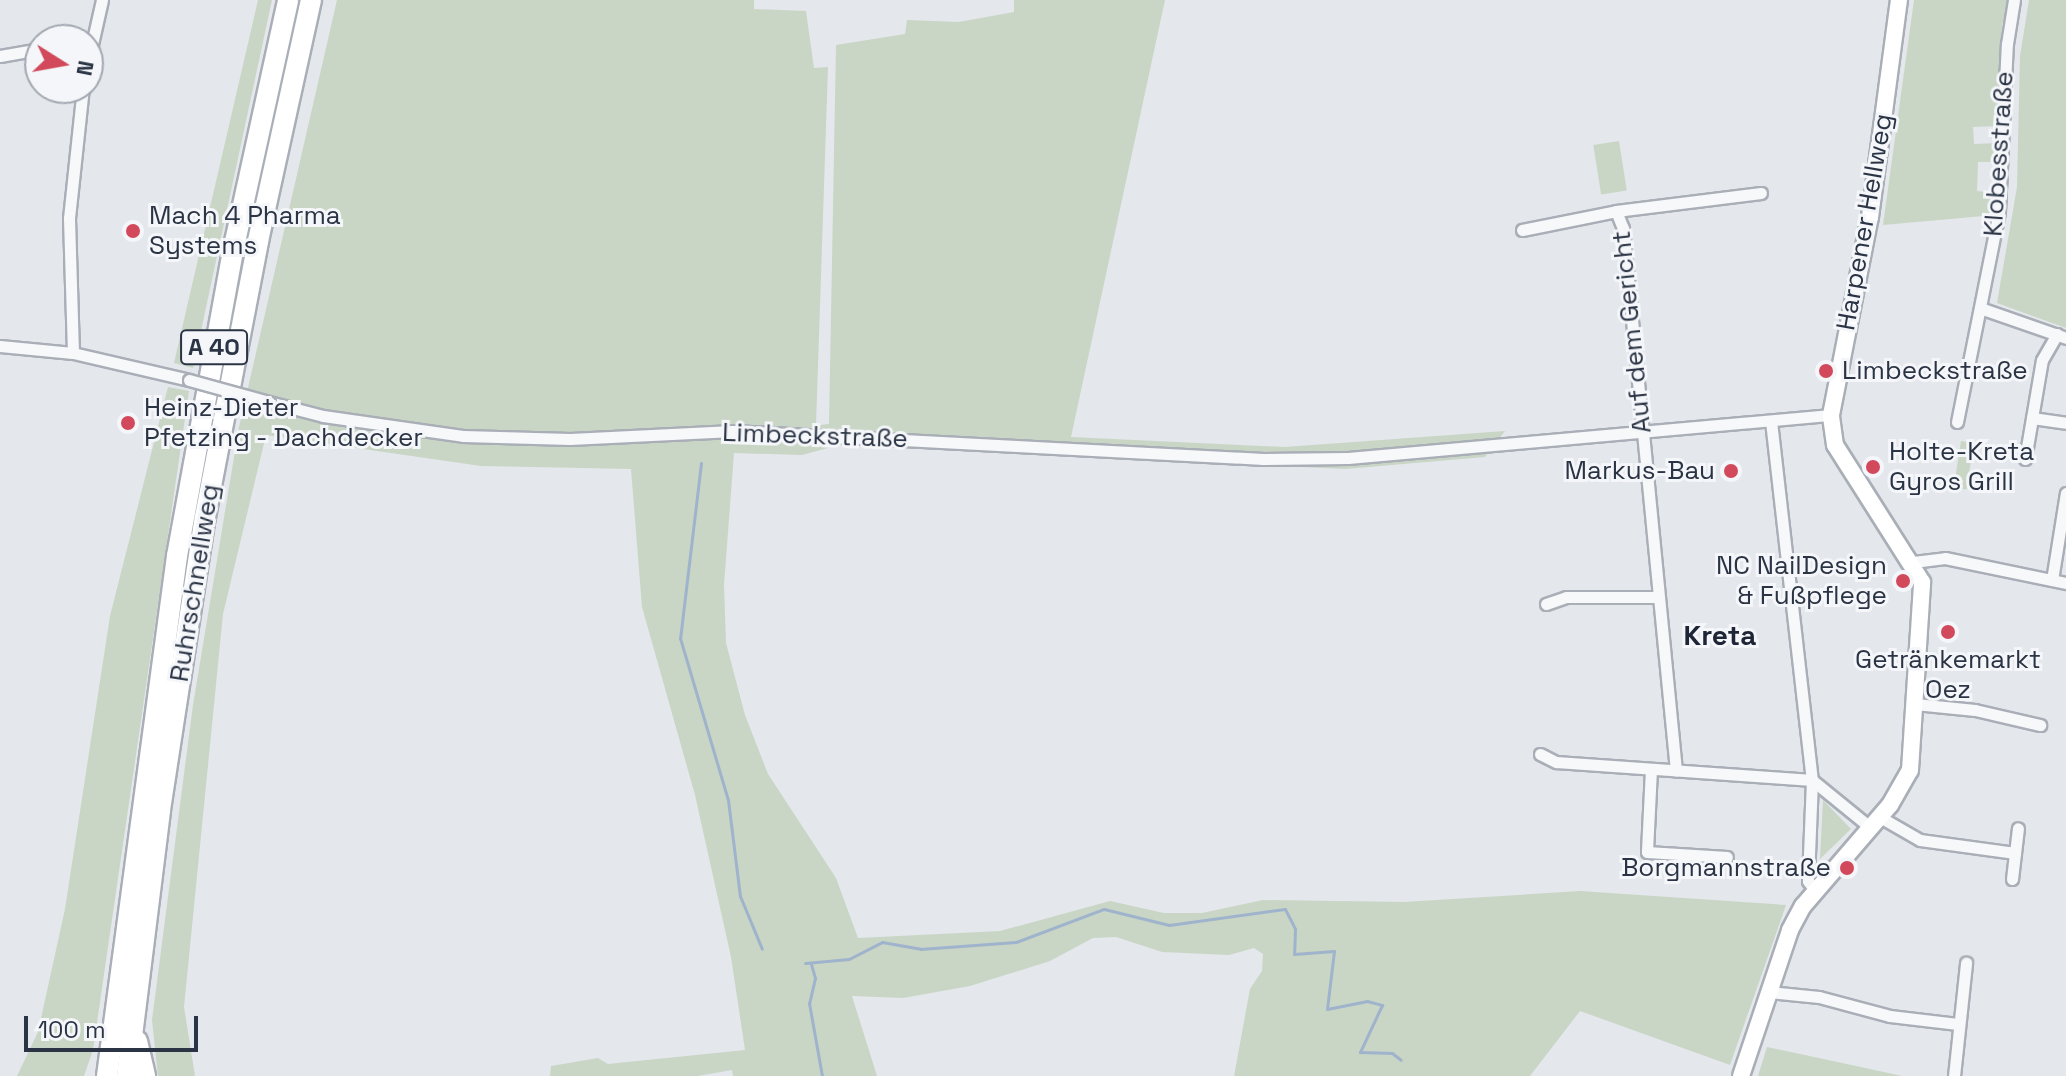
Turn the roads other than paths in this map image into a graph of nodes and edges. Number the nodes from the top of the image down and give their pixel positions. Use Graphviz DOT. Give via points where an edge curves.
graph roads {
  1 [pos="102,0"];
  2 [pos="288,0"];
  3 [pos="311,0"];
  4 [pos="1899,0"];
  5 [pos="2014,0"];
  6 [pos="96,24"];
  7 [pos="24,52"];
  8 [pos="0,56"];
  9 [pos="81,104"];
  10 [pos="1761,193"];
  11 [pos="1616,211"];
  12 [pos="1522,230"];
  13 [pos="1980,308"];
  14 [pos="2062,336"];
  15 [pos="0,346"];
  16 [pos="73,353"];
  17 [pos="1831,415"];
  18 [pos="2032,418"];
  19 [pos="1771,421"];
  20 [pos="1957,422"];
  21 [pos="2066,423"];
  22 [pos="1643,433"];
  23 [pos="2025,459"];
  24 [pos="2066,493"];
  25 [pos="1913,562"];
  26 [pos="2052,580"];
  27 [pos="2066,583"];
  28 [pos="1657,597"];
  29 [pos="1546,604"];
  30 [pos="1915,704"];
  31 [pos="2040,725"];
  32 [pos="1540,754"];
  33 [pos="1651,769"];
  34 [pos="1676,770"];
  35 [pos="1812,780"];
  36 [pos="1875,822"];
  37 [pos="2018,828"];
  38 [pos="2015,853"];
  39 [pos="1727,857"];
  40 [pos="2012,879"];
  41 [pos="1814,889"];
  42 [pos="1966,963"];
  43 [pos="1769,992"];
  44 [pos="136,998"];
  45 [pos="113,1021"];
  46 [pos="1958,1024"];
  47 [pos="95,1076"];
  48 [pos="107,1076"];
  49 [pos="127,1076"];
  50 [pos="145,1076"];
  51 [pos="1741,1076"];
  52 [pos="1954,1076"];
  1 -- 6 [label="street"];
  2 -- 45 [label="highway, Ruhrschnellweg / A 40" via="187,493"];
  3 -- 44 [label="highway, Ruhrschnellweg / A 40" via="205,517"];
  4 -- 17 [label="street, Harpener Hellweg" via="1870,217"];
  5 -- 13 [label="street, Klobesstraße" via="2007,44 2003,178"];
  7 -- 8 [label="street"];
  9 -- 16 [label="street" via="69,218"];
  10 -- 11 [label="street, Auf dem Gericht"];
  11 -- 12 [label="street, Auf dem Gericht"];
  11 -- 22 [label="street, Auf dem Gericht" via="1623,228"];
  13 -- 14 [label="street"];
  13 -- 20 [label="street, Klobesstraße"];
  14 -- 18 [label="street" via="2042,360"];
  15 -- 16 [label="street, Limbeckstraße"];
  16 -- 22 [label="street, Limbeckstraße, bridge" via="336,418 463,436 570,439 733,431 1263,459 1348,458"];
  17 -- 19 [label="street, Limbeckstraße"];
  17 -- 25 [label="street, Harpener Hellweg" via="1841,454"];
  18 -- 21 [label="street"];
  18 -- 23 [label="street"];
  19 -- 22 [label="street, Limbeckstraße"];
  19 -- 35 [label="street"];
  22 -- 28 [label="street, Auf dem Gericht"];
  24 -- 26 [label="street"];
  25 -- 26 [label="street" via="1945,558"];
  25 -- 30 [label="street, Harpener Hellweg" via="1924,590"];
  26 -- 27 [label="street"];
  28 -- 29 [label="street" via="1566,597"];
  28 -- 34 [label="street, Auf dem Gericht"];
  30 -- 31 [label="street" via="1975,710"];
  30 -- 36 [label="street, Harpener Hellweg" via="1910,770"];
  32 -- 33 [label="street" via="1556,762"];
  33 -- 34 [label="street"];
  33 -- 39 [label="street" via="1647,852"];
  34 -- 35 [label="street"];
  35 -- 36 [label="street"];
  35 -- 41 [label="street" via="1808,881"];
  36 -- 38 [label="street" via="1920,840"];
  36 -- 41 [label="street, Harpener Hellweg"];
  37 -- 38 [label="street"];
  38 -- 40 [label="street"];
  41 -- 43 [label="street, Harpener Hellweg" via="1790,930"];
  42 -- 46 [label="street"];
  43 -- 46 [label="street"];
  43 -- 51 [label="street, Harpener Hellweg"];
  44 -- 49 [label="highway, Ruhrschnellweg / A 40"];
  44 -- 50 [label="highway"];
  45 -- 47 [label="highway"];
  45 -- 48 [label="highway, Ruhrschnellweg / A 40"];
  46 -- 52 [label="street"];
}
